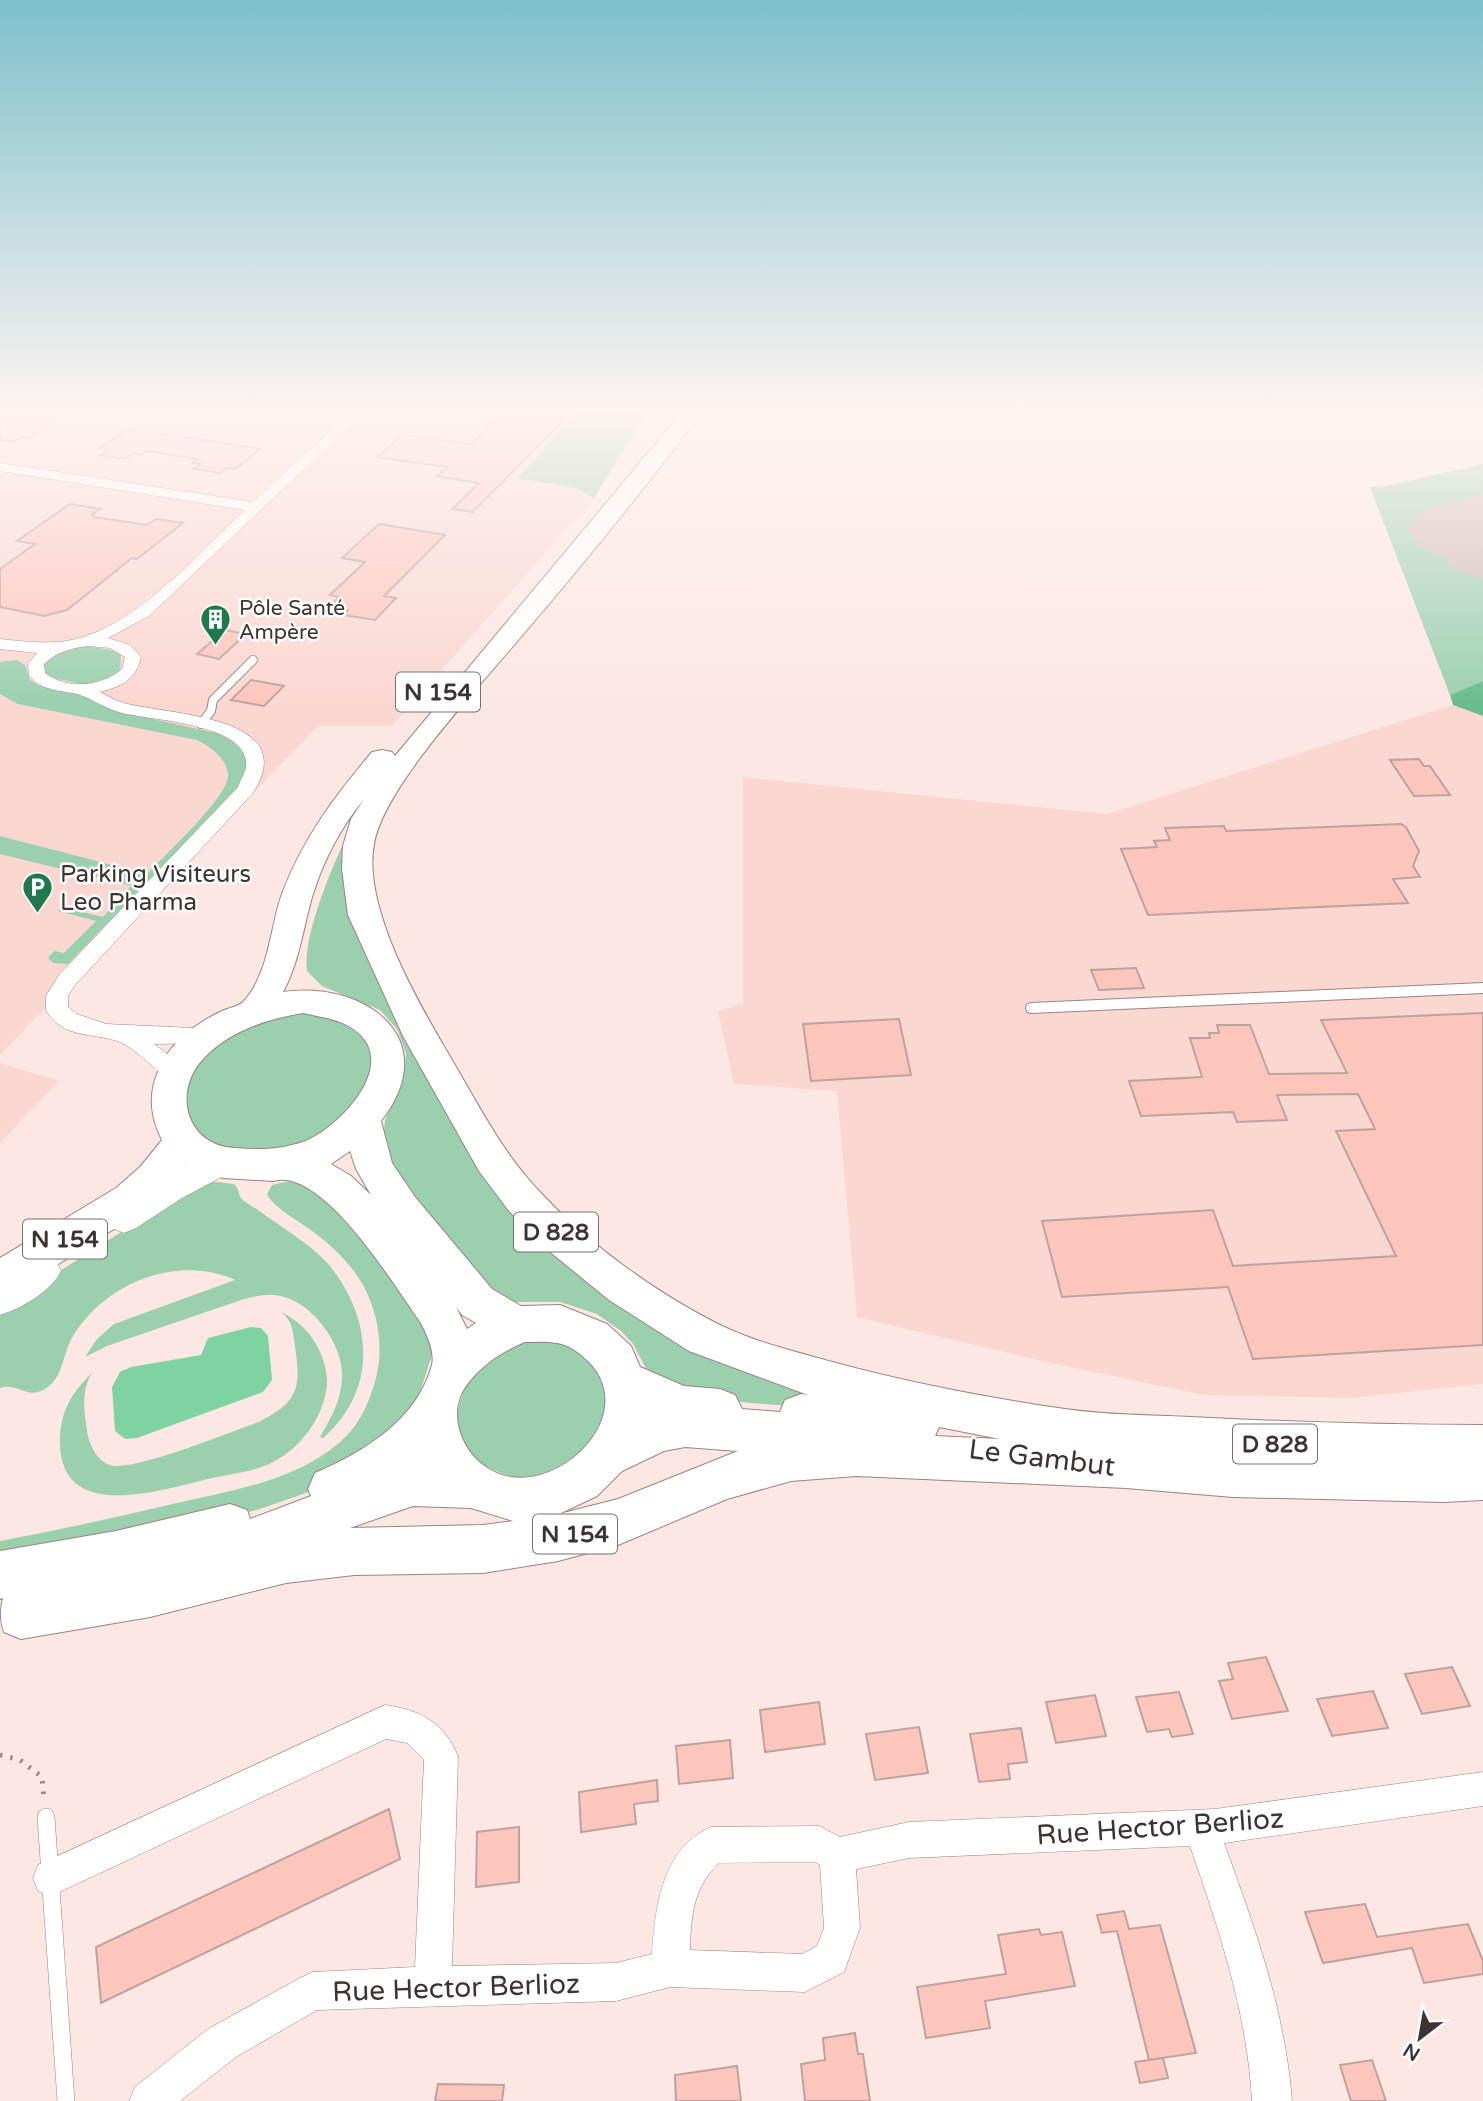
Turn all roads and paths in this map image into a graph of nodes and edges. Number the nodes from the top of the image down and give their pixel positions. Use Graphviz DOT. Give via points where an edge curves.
graph roads {
  1 [pos="253,510"];
  2 [pos="598,510"];
  3 [pos="612,510"];
  4 [pos="143,613"];
  5 [pos="89,641"];
  6 [pos="63,646"];
  7 [pos="0,647"];
  8 [pos="128,649"];
  9 [pos="253,660"];
  10 [pos="35,667"];
  11 [pos="123,678"];
  12 [pos="81,690"];
  13 [pos="142,712"];
  14 [pos="201,724"];
  15 [pos="415,747"];
  16 [pos="1483,988"];
  17 [pos="318,1002"];
  18 [pos="1031,1008"];
  19 [pos="256,1010"];
  20 [pos="208,1035"];
  21 [pos="128,1036"];
  22 [pos="176,1073"];
  23 [pos="363,1121"];
  24 [pos="183,1141"];
  25 [pos="219,1162"];
  26 [pos="281,1164"];
  27 [pos="0,1279"];
  28 [pos="0,1299"];
  29 [pos="514,1324"];
  30 [pos="624,1381"];
  31 [pos="445,1386"];
  32 [pos="1067,1431"];
  33 [pos="1483,1447"];
  34 [pos="608,1455"];
  35 [pos="1124,1467"];
  36 [pos="1483,1478"];
  37 [pos="473,1486"];
  38 [pos="7,1602"];
  39 [pos="0,1755"];
  40 [pos="1483,1789"];
  41 [pos="46,1816"];
  42 [pos="1201,1827"];
  43 [pos="837,1855"];
  44 [pos="51,1878"];
  45 [pos="670,1968"];
  46 [pos="433,1986"];
  47 [pos="66,2101"];
  48 [pos="149,2101"];
  49 [pos="1272,2101"];
  1 -- 4 [label="street"];
  2 -- 19 [label="main road, N 154" via="339,810 308,864 277,972"];
  3 -- 15 [label="main road, N 154"];
  4 -- 5 [label="street"];
  4 -- 8 [label="street"];
  5 -- 6 [label="street"];
  5 -- 8 [label="street"];
  6 -- 7 [label="street"];
  6 -- 10 [label="street" via="43,656"];
  7 -- 10 [label="street"];
  8 -- 11 [label="street" via="133,665"];
  9 -- 14 [label="lane" via="214,700"];
  10 -- 12 [label="street" via="42,680"];
  11 -- 12 [label="street"];
  11 -- 13 [label="street" via="124,695"];
  12 -- 13 [label="street" via="114,706"];
  13 -- 14 [label="street"];
  14 -- 21 [label="street" via="232,731 248,741 257,755 252,780 66,981 56,1001 65,1018"];
  15 -- 17 [label="main road, N 154" via="356,813 327,866 299,962 300,976"];
  15 -- 32 [label="main road, D 828" via="366,819 358,846 359,896 378,950 420,1037 480,1142 523,1200 623,1287 704,1338 778,1366 879,1395"];
  16 -- 18 [label="lane"];
  17 -- 19 [label="main road" via="287,1002"];
  17 -- 23 [label="main road" via="360,1016 371,1023 385,1044 387,1082"];
  19 -- 20 [label="main road"];
  20 -- 21 [label="street"];
  20 -- 22 [label="main road"];
  21 -- 22 [label="street"];
  22 -- 24 [label="main road" via="169,1109"];
  23 -- 26 [label="main road" via="319,1153"];
  23 -- 29 [label="main road" via="375,1169 401,1209 464,1289 485,1308"];
  24 -- 25 [label="main road" via="198,1154"];
  24 -- 27 [label="main road, N 154" via="130,1199"];
  25 -- 26 [label="main road" via="249,1167"];
  25 -- 28 [label="main road" via="170,1188"];
  26 -- 31 [label="main road, N 154" via="328,1178 354,1202 436,1310 450,1342"];
  29 -- 30 [label="main road, N 154" via="557,1322 583,1330 605,1346"];
  29 -- 31 [label="main road, N 154" via="479,1342"];
  30 -- 32 [label="main road, D 828" via="693,1408"];
  30 -- 34 [label="main road, N 154" via="627,1417"];
  31 -- 37 [label="main road, N 154" via="435,1415 438,1440 451,1465"];
  31 -- 38 [label="main road, N 154" via="416,1434 369,1473 266,1516 99,1560"];
  32 -- 33 [label="main road, Le Gambut / D 828" via="1333,1446"];
  34 -- 35 [label="main road, Le Gambut / D 828" via="659,1431 685,1426 981,1449"];
  34 -- 37 [label="main road, N 154" via="577,1483 537,1498 503,1497"];
  35 -- 36 [label="main road, Le Gambut / D 828" via="1233,1475"];
  35 -- 38 [label="main road, N 154" via="856,1454 791,1459 725,1477 618,1522 558,1538 483,1549 354,1551 286,1559 150,1593"];
  37 -- 38 [label="main road, N 154" via="413,1484 255,1541"];
  39 -- 41 [label="path" via="20,1759 42,1777"];
  40 -- 42 [label="street, Rue Hector Berlioz"];
  41 -- 44 [label="lane"];
  42 -- 43 [label="street, Rue Hector Berlioz" via="909,1840"];
  42 -- 49 [label="street" via="1256,1984"];
  43 -- 45 [label="street" via="819,1844 711,1846 693,1861 676,1893"];
  43 -- 45 [label="street, Rue Hector Berlioz" via="842,1927 831,1959 805,1973"];
  44 -- 46 [label="street" via="384,1722 408,1725 428,1734 441,1756"];
  44 -- 47 [label="lane"];
  45 -- 46 [label="street, Rue Hector Berlioz" via="616,1982"];
  46 -- 48 [label="street, Rue Hector Berlioz" via="313,1992 222,2043"];
}
